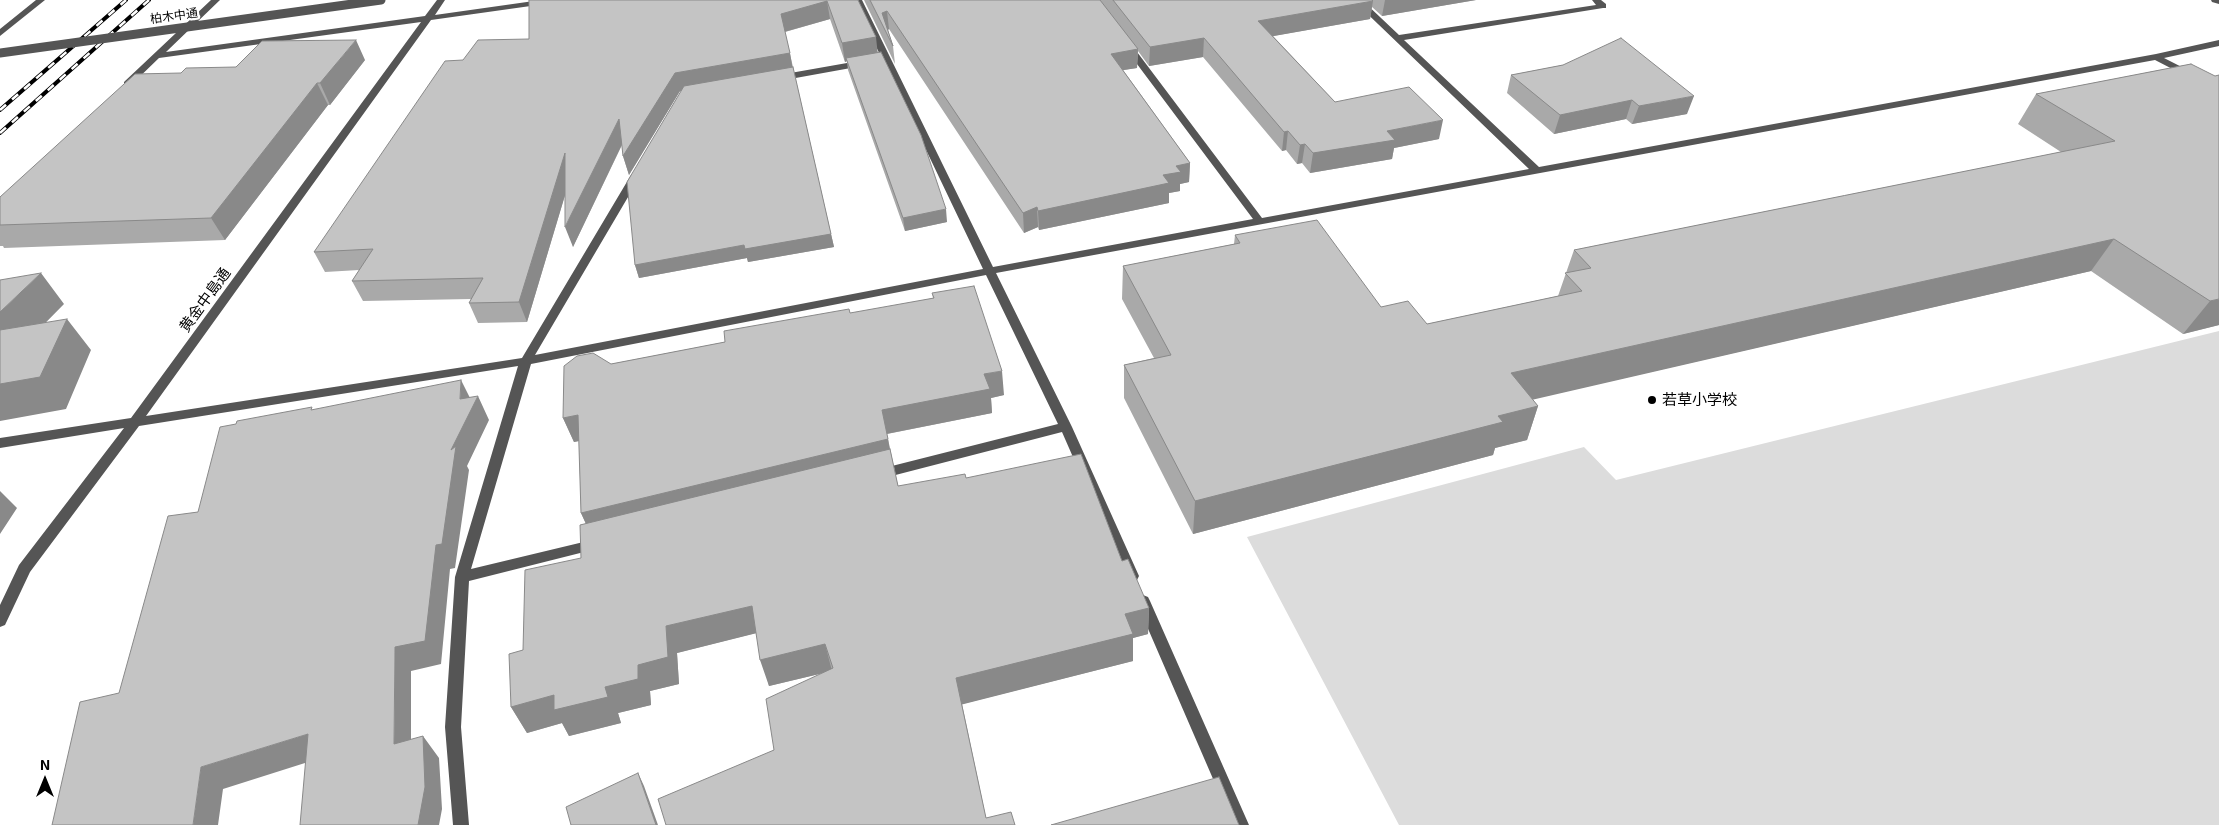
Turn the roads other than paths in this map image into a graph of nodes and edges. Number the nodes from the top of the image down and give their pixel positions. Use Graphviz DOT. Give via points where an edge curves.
graph roads {
  1 [pos="42,0"];
  2 [pos="216,0"];
  3 [pos="381,0"];
  4 [pos="441,0"];
  5 [pos="560,0"];
  6 [pos="858,0"];
  7 [pos="1357,0"];
  8 [pos="1596,0"];
  9 [pos="2215,0"];
  10 [pos="2219,2"];
  11 [pos="426,19"];
  12 [pos="1,32"];
  13 [pos="1398,38"];
  14 [pos="1123,40"];
  15 [pos="2219,43"];
  16 [pos="0,53"];
  17 [pos="156,56"];
  18 [pos="2156,56"];
  19 [pos="886,59"];
  20 [pos="770,80"];
  21 [pos="121,90"];
  22 [pos="2219,90"];
  23 [pos="642,164"];
  24 [pos="1536,170"];
  25 [pos="1260,222"];
  26 [pos="988,271"];
  27 [pos="526,361"];
  28 [pos="136,420"];
  29 [pos="1066,427"];
  30 [pos="0,443"];
  31 [pos="865,477"];
  32 [pos="606,541"];
  33 [pos="462,577"];
  34 [pos="0,621"];
  35 [pos="462,825"];
  36 [pos="1241,825"];
  1 -- 12 [label="street"];
  2 -- 17 [label="street"];
  3 -- 16 [label="street, 柏木中通, bridge"];
  4 -- 11 [label="street, 黄金中島通"];
  5 -- 11 [label="street"];
  6 -- 19 [label="street"];
  7 -- 13 [label="street"];
  8 -- 13 [label="street" via="1603,6"];
  9 -- 10 [label="street"];
  11 -- 17 [label="street"];
  11 -- 28 [label="street, 黄金中島通"];
  13 -- 24 [label="street"];
  14 -- 25 [label="street"];
  15 -- 18 [label="street"];
  17 -- 21 [label="street"];
  18 -- 22 [label="street"];
  18 -- 24 [label="street"];
  19 -- 20 [label="street"];
  19 -- 26 [label="street"];
  23 -- 27 [label="street"];
  24 -- 25 [label="street"];
  25 -- 26 [label="street"];
  26 -- 27 [label="street"];
  26 -- 29 [label="street"];
  27 -- 28 [label="street"];
  27 -- 33 [label="street"];
  28 -- 30 [label="street"];
  28 -- 34 [label="street, 黄金中島通" via="24,569"];
  29 -- 31 [label="street"];
  29 -- 36 [label="street"];
  32 -- 33 [label="street"];
  33 -- 35 [label="street" via="452,727"];
}
